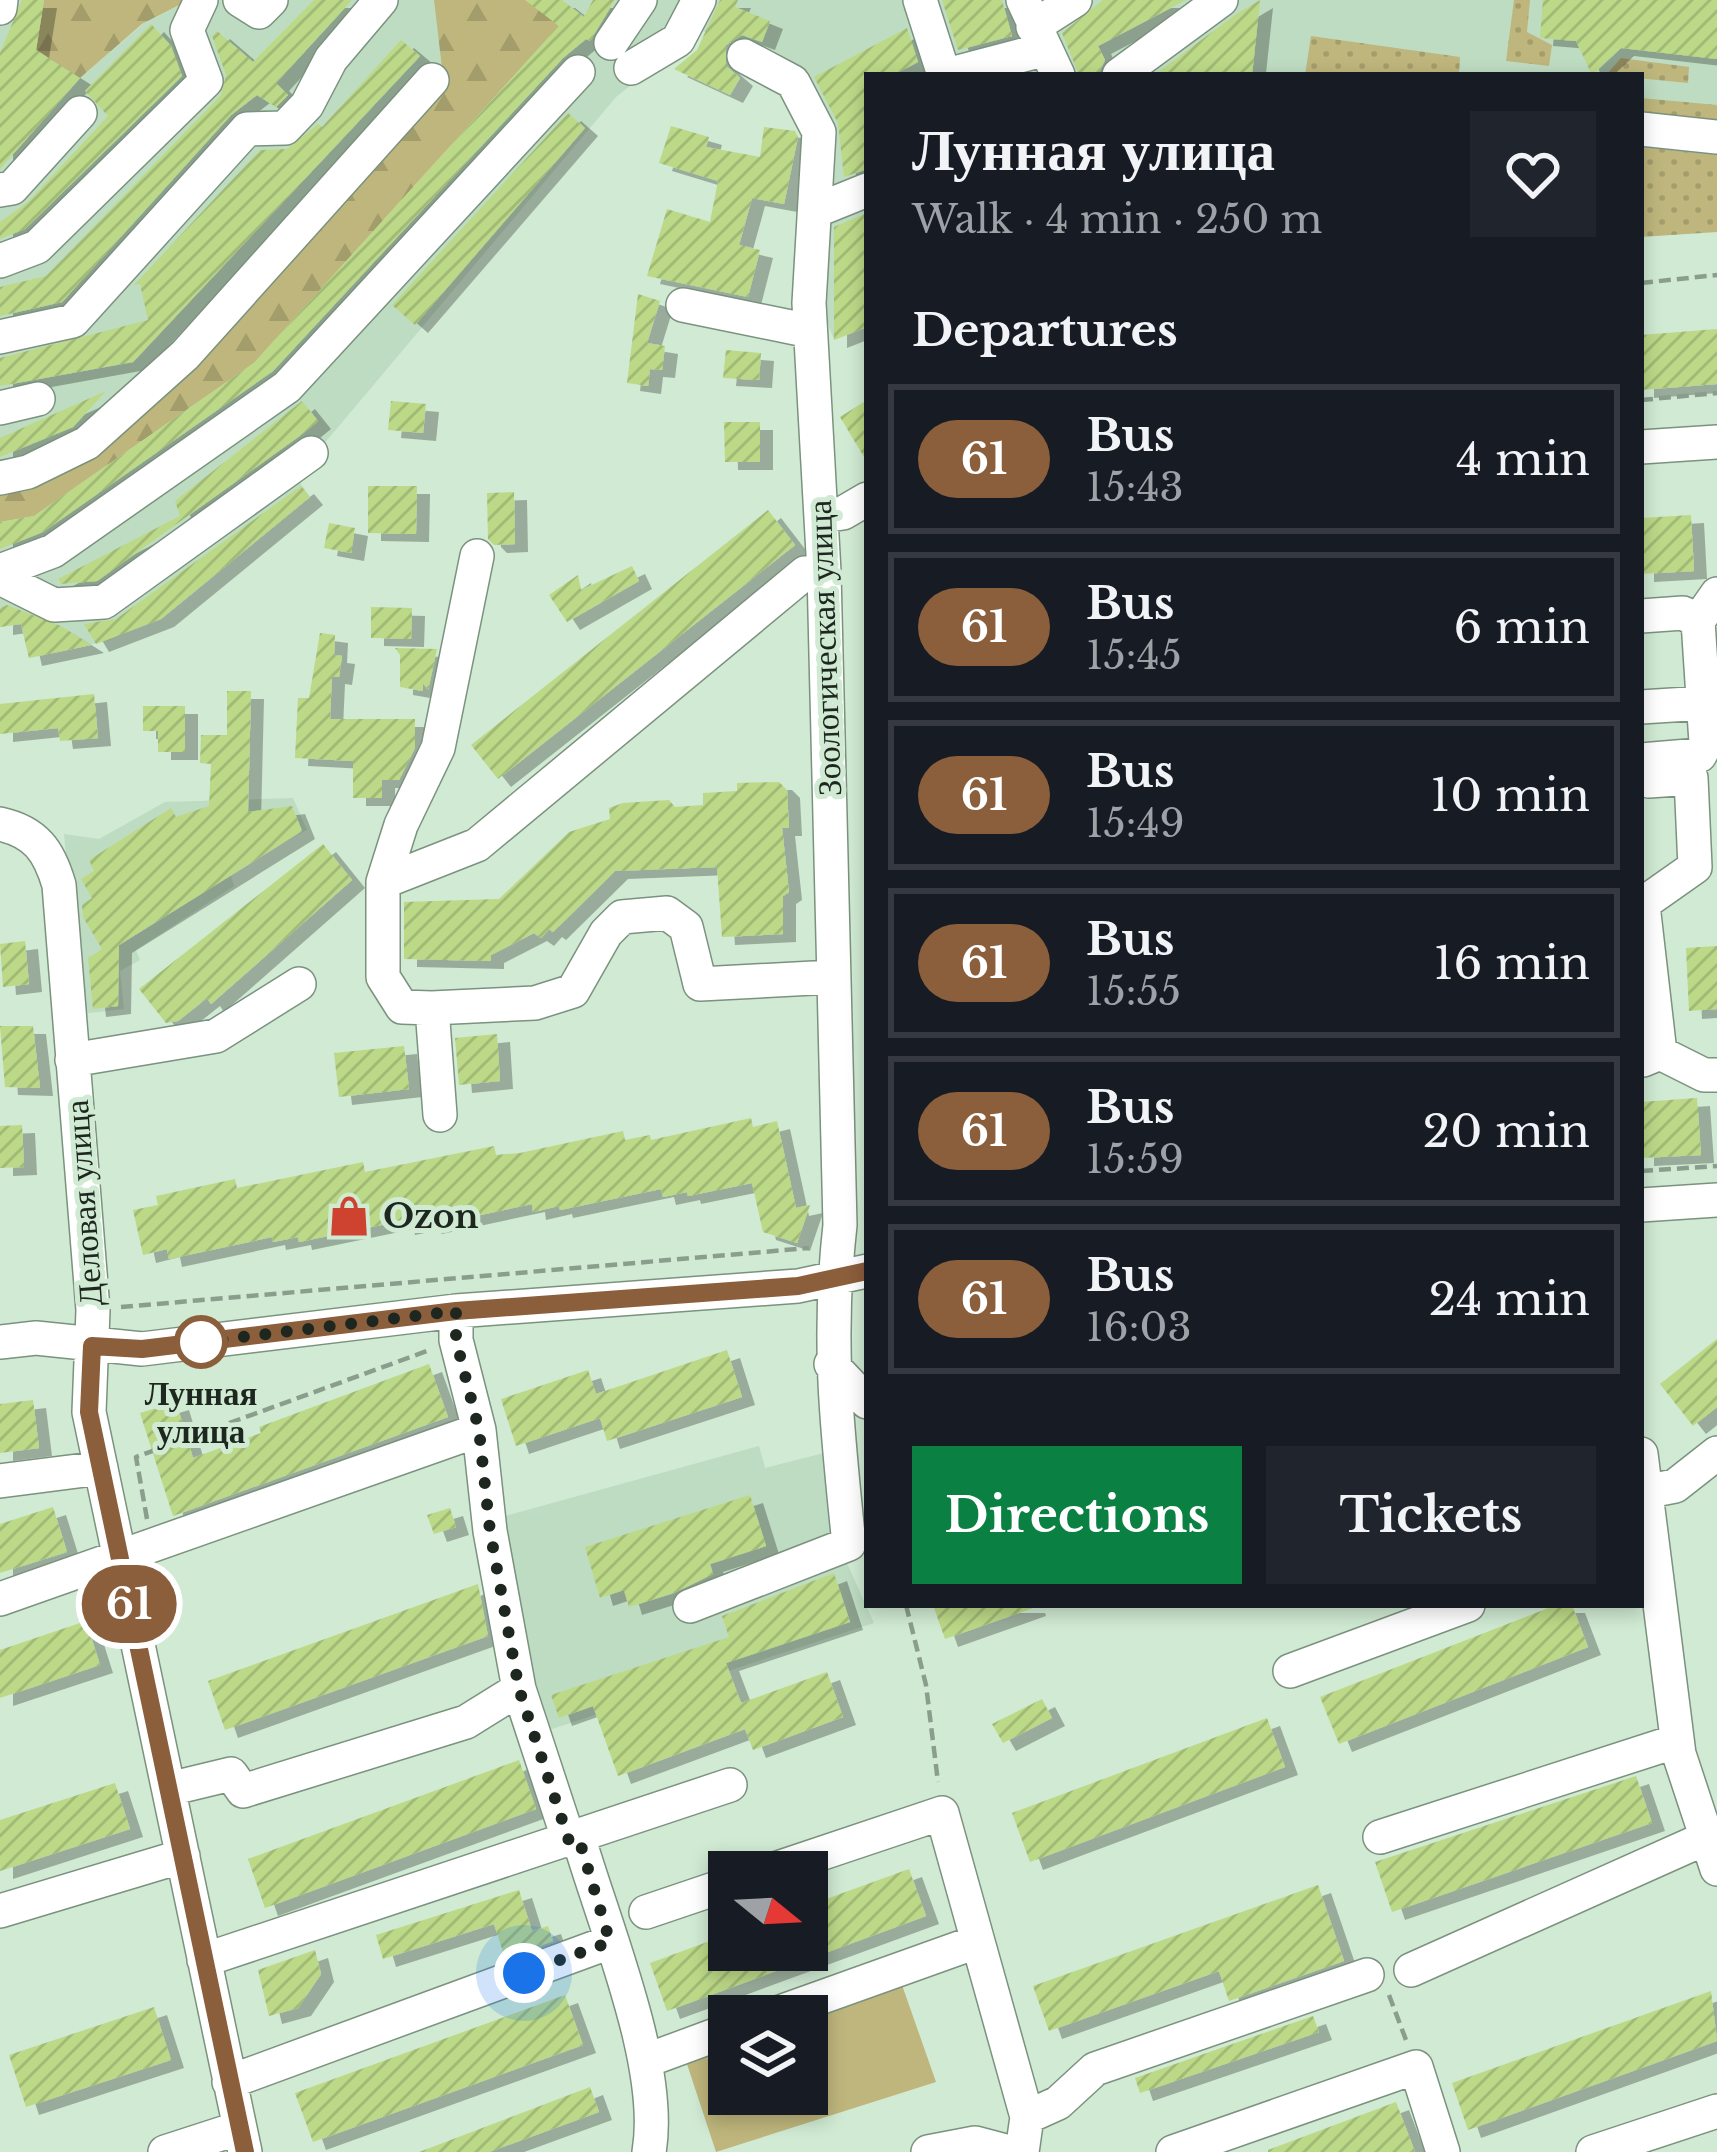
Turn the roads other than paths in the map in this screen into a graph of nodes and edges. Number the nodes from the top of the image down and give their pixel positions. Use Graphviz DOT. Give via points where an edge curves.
graph roads {
  1 [pos="201,0"];
  2 [pos="240,0"];
  3 [pos="272,0"];
  4 [pos="381,0"];
  5 [pos="640,0"];
  6 [pos="699,0"];
  7 [pos="920,0"];
  8 [pos="1075,0"];
  9 [pos="1221,0"];
  10 [pos="1040,38"];
  11 [pos="745,56"];
  12 [pos="578,72"];
  13 [pos="945,72"];
  14 [pos="954,72"];
  15 [pos="1123,72"];
  16 [pos="432,80"];
  17 [pos="80,113"];
  18 [pos="1644,129"];
  19 [pos="1717,137"];
  20 [pos="0,190"];
  21 [pos="864,191"];
  22 [pos="815,211"];
  23 [pos="0,261"];
  24 [pos="683,304"];
  25 [pos="810,331"];
  26 [pos="0,337"];
  27 [pos="38,399"];
  28 [pos="0,408"];
  29 [pos="1717,442"];
  30 [pos="1644,447"];
  31 [pos="310,453"];
  32 [pos="0,478"];
  33 [pos="864,501"];
  34 [pos="822,516"];
  35 [pos="477,556"];
  36 [pos="824,572"];
  37 [pos="0,574"];
  38 [pos="1707,607"];
  39 [pos="1644,616"];
  40 [pos="1704,703"];
  41 [pos="1644,707"];
  42 [pos="1644,760"];
  43 [pos="1704,777"];
  44 [pos="1644,782"];
  45 [pos="0,824"];
  46 [pos="382,882"];
  47 [pos="1644,904"];
  48 [pos="1644,943"];
  49 [pos="832,977"];
  50 [pos="299,984"];
  51 [pos="432,1008"];
  52 [pos="1650,1057"];
  53 [pos="72,1060"];
  54 [pos="1717,1075"];
  55 [pos="440,1115"];
  56 [pos="1717,1200"];
  57 [pos="1644,1205"];
  58 [pos="847,1264"];
  59 [pos="456,1326"];
  60 [pos="0,1342"];
  61 [pos="92,1346"];
  62 [pos="831,1364"];
  63 [pos="864,1399"];
  64 [pos="479,1430"];
  65 [pos="1717,1453"];
  66 [pos="101,1468"];
  67 [pos="0,1481"];
  68 [pos="1644,1492"];
  69 [pos="1645,1547"];
  70 [pos="119,1556"];
  71 [pos="0,1599"];
  72 [pos="690,1606"];
  73 [pos="1460,1608"];
  74 [pos="1290,1672"];
  75 [pos="519,1689"];
  76 [pos="1677,1742"];
  77 [pos="730,1785"];
  78 [pos="169,1789"];
  79 [pos="1380,1837"];
  80 [pos="574,1840"];
  81 [pos="828,1851"];
  82 [pos="1712,1853"];
  83 [pos="183,1856"];
  84 [pos="708,1891"];
  85 [pos="0,1911"];
  86 [pos="646,1912"];
  87 [pos="610,1942"];
  88 [pos="976,1942"];
  89 [pos="204,1960"];
  90 [pos="828,1995"];
  91 [pos="708,2038"];
  92 [pos="645,2060"];
  93 [pos="230,2082"];
  94 [pos="1717,2110"];
  95 [pos="1027,2116"];
  96 [pos="242,2140"];
  97 [pos="644,2150"];
  98 [pos="164,2152"];
  99 [pos="928,2152"];
  100 [pos="1009,2152"];
  101 [pos="1022,2152"];
  102 [pos="1173,2152"];
  103 [pos="1443,2152"];
  104 [pos="1593,2152"];
  1 -- 23 [label="street" via="187,30 206,81 37,247"];
  2 -- 3 [label="street" via="259,12"];
  4 -- 26 [label="street" via="285,128 247,129 73,321"];
  5 -- 6 [label="street" via="621,56 679,40"];
  7 -- 13 [label="street"];
  8 -- 10 [label="street"];
  9 -- 15 [label="street"];
  10 -- 14 [label="street"];
  11 -- 22 [label="street, Зоологическая улица" via="794,82 805,97 819,132"];
  12 -- 37 [label="street" via="287,387 53,551"];
  16 -- 32 [label="street" via="185,355 87,442"];
  17 -- 20 [label="street" via="12,188"];
  18 -- 19 [label="street"];
  21 -- 22 [label="street"];
  22 -- 25 [label="street, Зоологическая улица"];
  24 -- 25 [label="street"];
  25 -- 34 [label="street, Зоологическая улица"];
  27 -- 28 [label="street"];
  29 -- 30 [label="street"];
  31 -- 37 [label="street" via="104,602 54,605"];
  33 -- 34 [label="street"];
  34 -- 36 [label="street, Зоологическая улица"];
  35 -- 46 [label="street" via="438,748"];
  36 -- 46 [label="street" via="805,573 477,844"];
  36 -- 49 [label="street, Зоологическая улица"];
  38 -- 39 [label="street"];
  38 -- 40 [label="street"];
  40 -- 41 [label="street"];
  40 -- 42 [label="street" via="1700,755"];
  43 -- 44 [label="street"];
  43 -- 47 [label="street" via="1695,867"];
  45 -- 53 [label="street, Деловая улица" via="38,840 59,885"];
  46 -- 51 [label="street" via="383,977 402,1007"];
  48 -- 52 [label="street"];
  49 -- 51 [label="street" via="700,984 686,927 667,914 622,917 573,991 535,1004"];
  49 -- 58 [label="street, Зоологическая улица"];
  50 -- 53 [label="street" via="217,1036"];
  51 -- 55 [label="street"];
  52 -- 54 [label="street"];
  53 -- 61 [label="street, Деловая улица"];
  56 -- 57 [label="street"];
  58 -- 59 [label="street" via="798,1286"];
  58 -- 62 [label="street, Зоологическая улица"];
  59 -- 61 [label="street"];
  59 -- 64 [label="street"];
  60 -- 61 [label="street"];
  61 -- 66 [label="street, Деловая улица" via="89,1412"];
  62 -- 63 [label="street"];
  62 -- 72 [label="street, Зоологическая улица" via="849,1544"];
  64 -- 70 [label="street"];
  64 -- 75 [label="street"];
  65 -- 68 [label="street" via="1675,1486"];
  66 -- 67 [label="street"];
  66 -- 70 [label="street, Деловая улица"];
  68 -- 69 [label="street"];
  69 -- 76 [label="street"];
  70 -- 71 [label="street"];
  70 -- 78 [label="street, Деловая улица"];
  73 -- 74 [label="street"];
  75 -- 78 [label="street" via="466,1722 243,1791 231,1774"];
  75 -- 80 [label="street"];
  76 -- 79 [label="street"];
  76 -- 82 [label="street"];
  77 -- 80 [label="street"];
  78 -- 83 [label="street, Деловая улица"];
  80 -- 87 [label="street"];
  80 -- 89 [label="street"];
  81 -- 88 [label="street" via="943,1813"];
  82 -- 95 [label="street" via="1389,1980 1095,2069 1058,2103"];
  83 -- 85 [label="street"];
  83 -- 89 [label="street, Деловая улица"];
  84 -- 86 [label="street"];
  87 -- 92 [label="street"];
  87 -- 93 [label="street"];
  88 -- 90 [label="street"];
  88 -- 95 [label="street"];
  89 -- 93 [label="street, Деловая улица"];
  91 -- 92 [label="street"];
  92 -- 97 [label="street" via="654,2126"];
  93 -- 96 [label="street, Деловая улица"];
  94 -- 104 [label="street"];
  95 -- 101 [label="street"];
  96 -- 98 [label="street"];
  99 -- 100 [label="street" via="975,2143"];
  102 -- 103 [label="street" via="1416,2068"];
}
